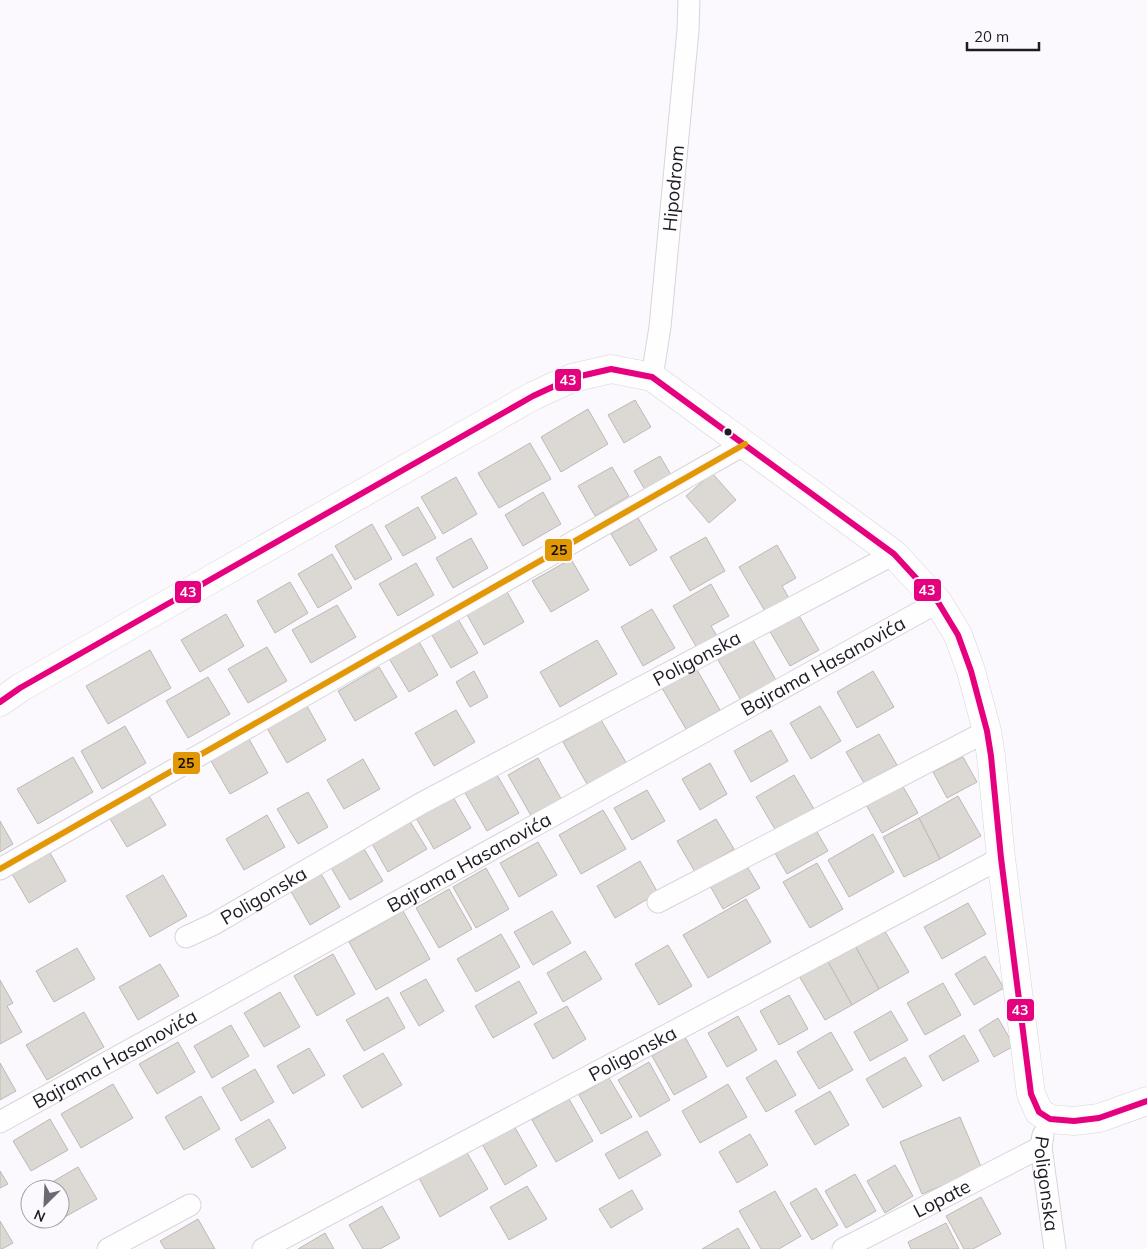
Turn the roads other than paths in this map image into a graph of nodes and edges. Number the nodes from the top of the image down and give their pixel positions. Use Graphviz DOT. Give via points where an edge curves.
graph roads {
  1 [pos="689,0"];
  2 [pos="652,377"];
  3 [pos="745,444"];
  4 [pos="894,554"];
  5 [pos="938,602"];
  6 [pos="0,702"];
  7 [pos="987,731"];
  8 [pos="1001,858"];
  9 [pos="0,869"];
  10 [pos="658,902"];
  11 [pos="186,937"];
  12 [pos="1147,1101"];
  13 [pos="1050,1119"];
  14 [pos="0,1122"];
  15 [pos="1041,1147"];
  16 [pos="190,1205"];
  17 [pos="108,1249"];
  18 [pos="263,1249"];
  19 [pos="843,1249"];
  20 [pos="1055,1249"];
  1 -- 2 [label="street, Hipodrom" via="660,327"];
  2 -- 3 [label="street, Poligonska"];
  2 -- 6 [label="street, Poligonska" via="611,369 572,378 533,396"];
  3 -- 4 [label="street, Poligonska"];
  3 -- 9 [label="street"];
  4 -- 5 [label="street, Poligonska"];
  4 -- 11 [label="street, Poligonska" via="422,804"];
  5 -- 7 [label="street, Poligonska" via="958,635"];
  5 -- 14 [label="street, Bajrama Hasanovića"];
  7 -- 8 [label="street, Poligonska"];
  7 -- 10 [label="street"];
  8 -- 13 [label="street, Poligonska" via="1031,1094 1039,1112"];
  8 -- 18 [label="street, Poligonska"];
  12 -- 13 [label="street" via="1099,1118"];
  13 -- 15 [label="street, Poligonska"];
  15 -- 19 [label="street, Lopate"];
  15 -- 20 [label="street, Poligonska"];
  16 -- 17 [label="street"];
}
